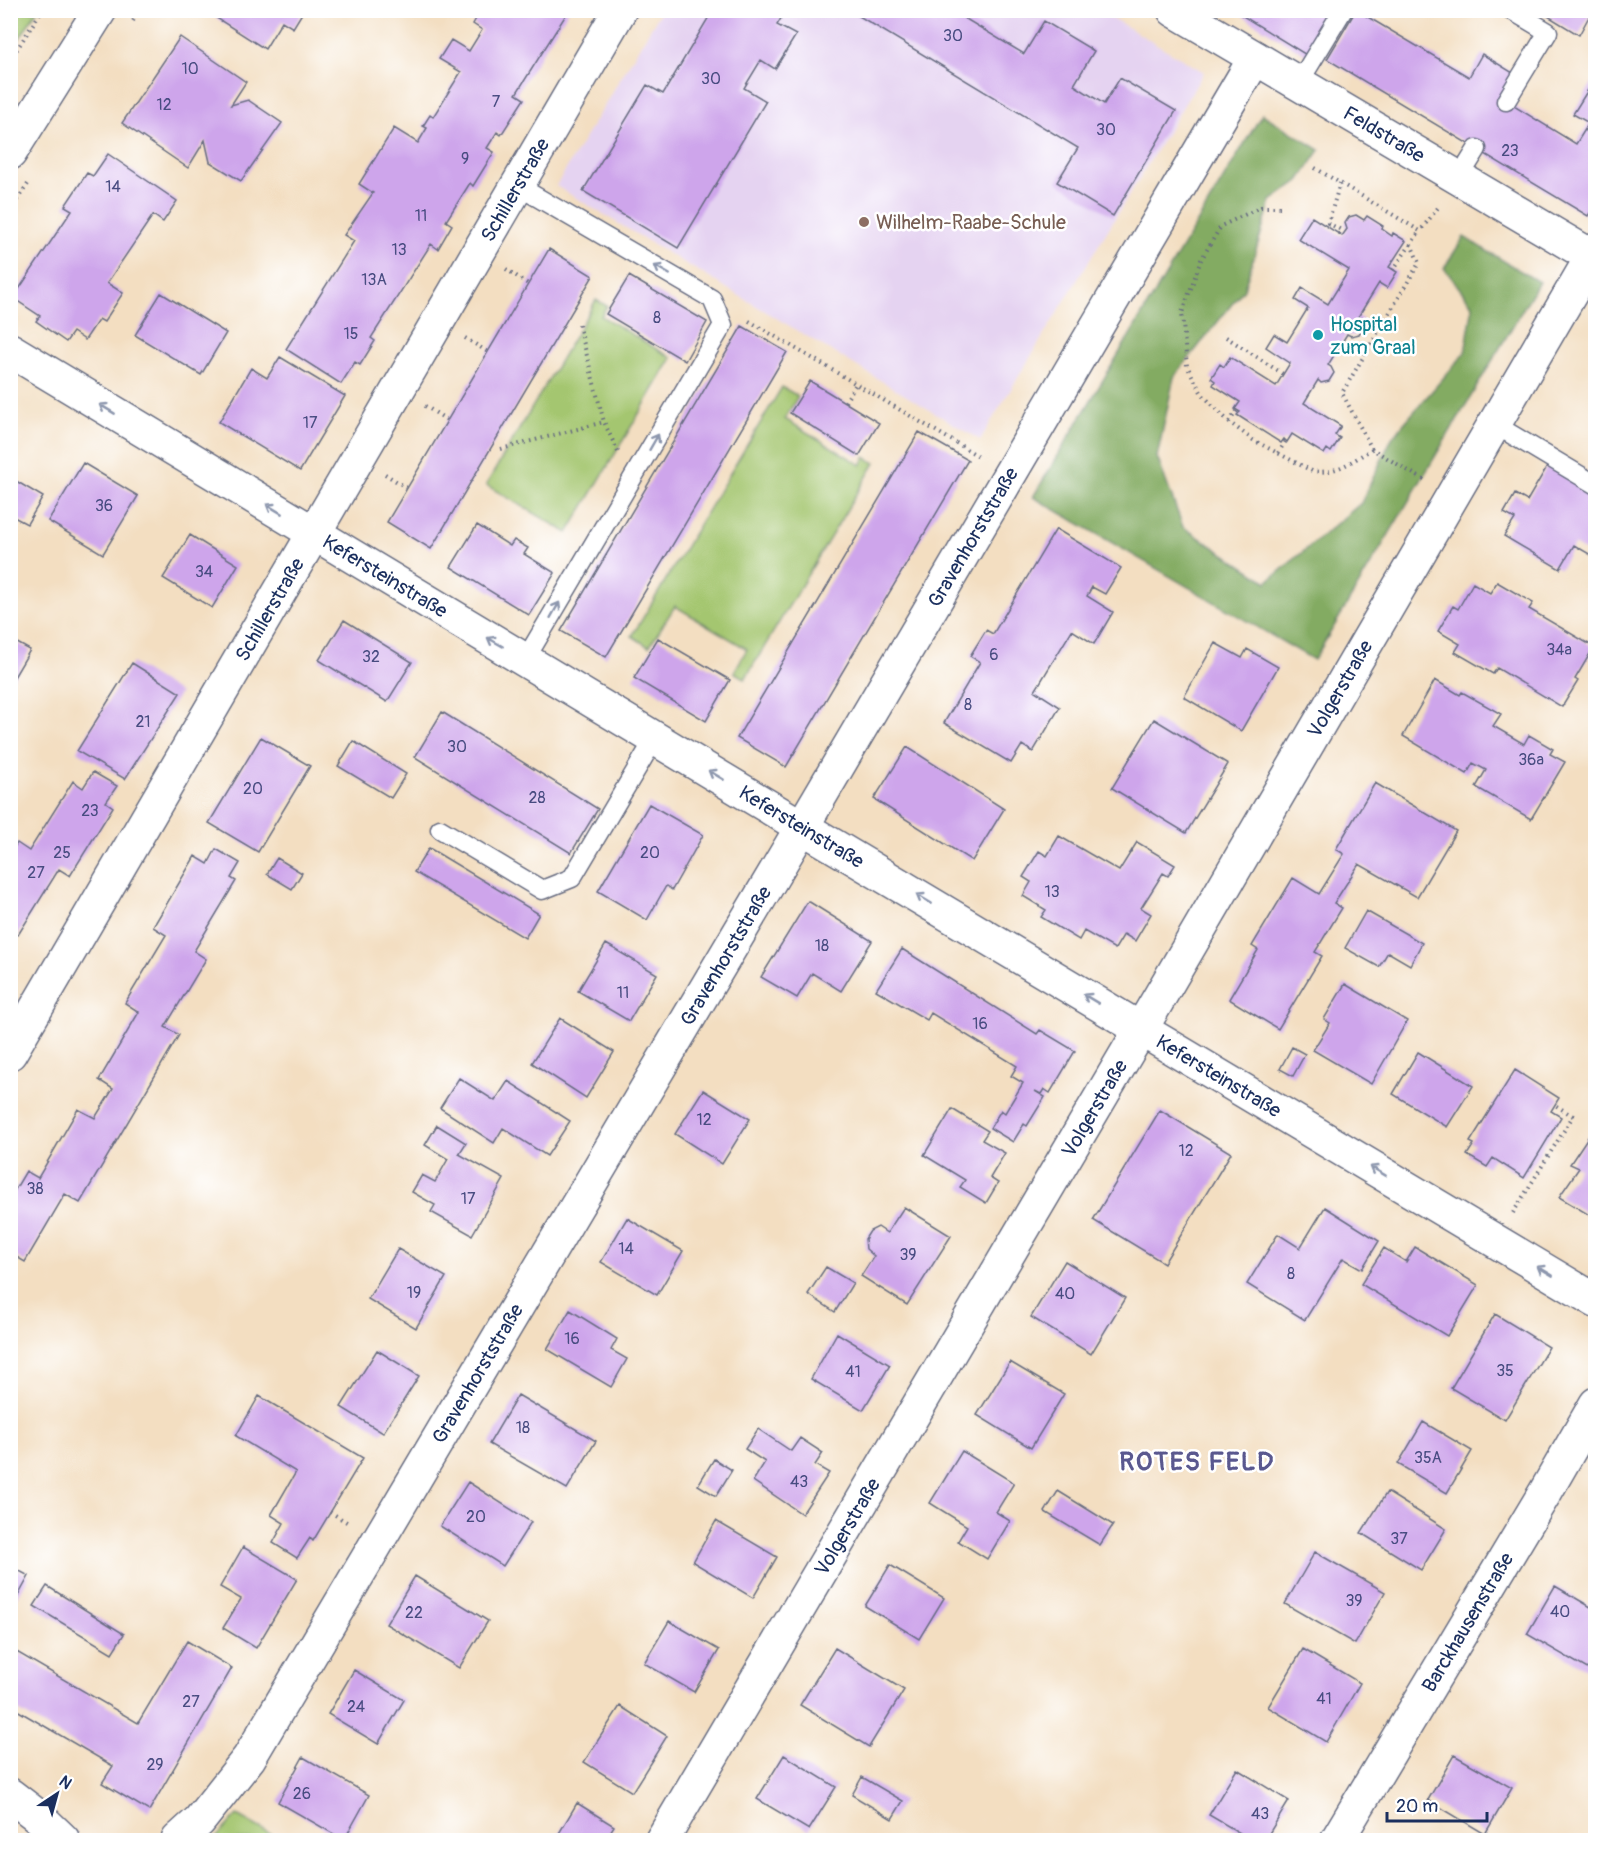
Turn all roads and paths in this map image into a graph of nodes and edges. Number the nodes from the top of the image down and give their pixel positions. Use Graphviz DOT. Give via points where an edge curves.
graph roads {
  1 [pos="42,10"];
  2 [pos="100,10"];
  3 [pos="620,10"];
  4 [pos="1174,10"];
  5 [pos="1342,10"];
  6 [pos="1511,10"];
  7 [pos="1255,58"];
  8 [pos="10,60"];
  9 [pos="1298,84"];
  10 [pos="1506,101"];
  11 [pos="1477,149"];
  12 [pos="10,153"];
  13 [pos="1315,168"];
  14 [pos="1459,178"];
  15 [pos="1340,183"];
  16 [pos="518,186"];
  17 [pos="1280,207"];
  18 [pos="1431,217"];
  19 [pos="1420,231"];
  20 [pos="1339,234"];
  21 [pos="1411,244"];
  22 [pos="1594,255"];
  23 [pos="1393,270"];
  24 [pos="712,299"];
  25 [pos="579,325"];
  26 [pos="1226,337"];
  27 [pos="10,350"];
  28 [pos="1283,374"];
  29 [pos="856,384"];
  30 [pos="844,402"];
  31 [pos="1237,411"];
  32 [pos="604,422"];
  33 [pos="1229,422"];
  34 [pos="1494,424"];
  35 [pos="1286,441"];
  36 [pos="501,449"];
  37 [pos="1372,449"];
  38 [pos="1278,453"];
  39 [pos="1010,474"];
  40 [pos="1422,479"];
  41 [pos="631,480"];
  42 [pos="1596,485"];
  43 [pos="316,534"];
  44 [pos="525,660"];
  45 [pos="655,738"];
  46 [pos="802,827"];
  47 [pos="440,829"];
  48 [pos="1141,1029"];
  49 [pos="10,1053"];
  50 [pos="1555,1105"];
  51 [pos="1496,1241"];
  52 [pos="1596,1301"];
  53 [pos="1596,1404"];
  54 [pos="10,1795"];
  55 [pos="63,1840"];
  56 [pos="178,1840"];
  57 [pos="662,1840"];
  58 [pos="1337,1840"];
  1 -- 8 [label="path"];
  2 -- 12 [label="street"];
  3 -- 16 [label="street, Schillerstraße"];
  4 -- 7 [label="street, Feldstraße"];
  5 -- 9 [label="lane"];
  6 -- 10 [label="lane" via="1548,32"];
  7 -- 9 [label="street, Feldstraße"];
  7 -- 39 [label="street, Gravenhorststraße"];
  9 -- 14 [label="street, Feldstraße"];
  11 -- 14 [label="lane"];
  13 -- 15 [label="path"];
  14 -- 22 [label="street, Feldstraße"];
  15 -- 19 [label="path"];
  15 -- 20 [label="path" via="1328,223 1341,230"];
  24 -- 16 [label="lane, one-way"];
  16 -- 43 [label="street, Schillerstraße"];
  17 -- 33 [label="path" via="1261,207 1221,226 1201,260 1182,313 1187,366 1202,394"];
  18 -- 19 [label="path"];
  19 -- 21 [label="path"];
  21 -- 23 [label="path"];
  21 -- 37 [label="path" via="1419,263 1342,393"];
  22 -- 34 [label="street, Volgerstraße"];
  24 -- 29 [label="path"];
  41 -- 24 [label="lane, one-way" via="723,325"];
  25 -- 32 [label="path"];
  26 -- 28 [label="path"];
  43 -- 27 [label="street, Kefersteinstraße, one-way"];
  29 -- 30 [label="path"];
  29 -- 39 [label="path"];
  31 -- 33 [label="path"];
  32 -- 36 [label="path"];
  32 -- 41 [label="path"];
  33 -- 38 [label="path"];
  34 -- 42 [label="lane"];
  34 -- 48 [label="street, Volgerstraße"];
  35 -- 38 [label="path"];
  37 -- 38 [label="path" via="1340,469 1323,473"];
  37 -- 40 [label="path"];
  39 -- 46 [label="street, Gravenhorststraße"];
  44 -- 41 [label="lane, one-way"];
  44 -- 43 [label="street, Kefersteinstraße, one-way"];
  43 -- 49 [label="street, Schillerstraße"];
  44 -- 45 [label="street, Kefersteinstraße"];
  46 -- 45 [label="street, Kefersteinstraße, one-way"];
  45 -- 47 [label="lane" via="572,878 542,890"];
  48 -- 46 [label="street, Kefersteinstraße, one-way"];
  46 -- 56 [label="street, Gravenhorststraße" via="249,1758 199,1821"];
  51 -- 48 [label="street, Kefersteinstraße, one-way"];
  48 -- 57 [label="street, Volgerstraße"];
  50 -- 51 [label="path" via="1573,1116"];
  52 -- 51 [label="street, Kefersteinstraße, one-way"];
  53 -- 58 [label="street, Barckhausenstraße"];
  54 -- 55 [label="street"];
}
